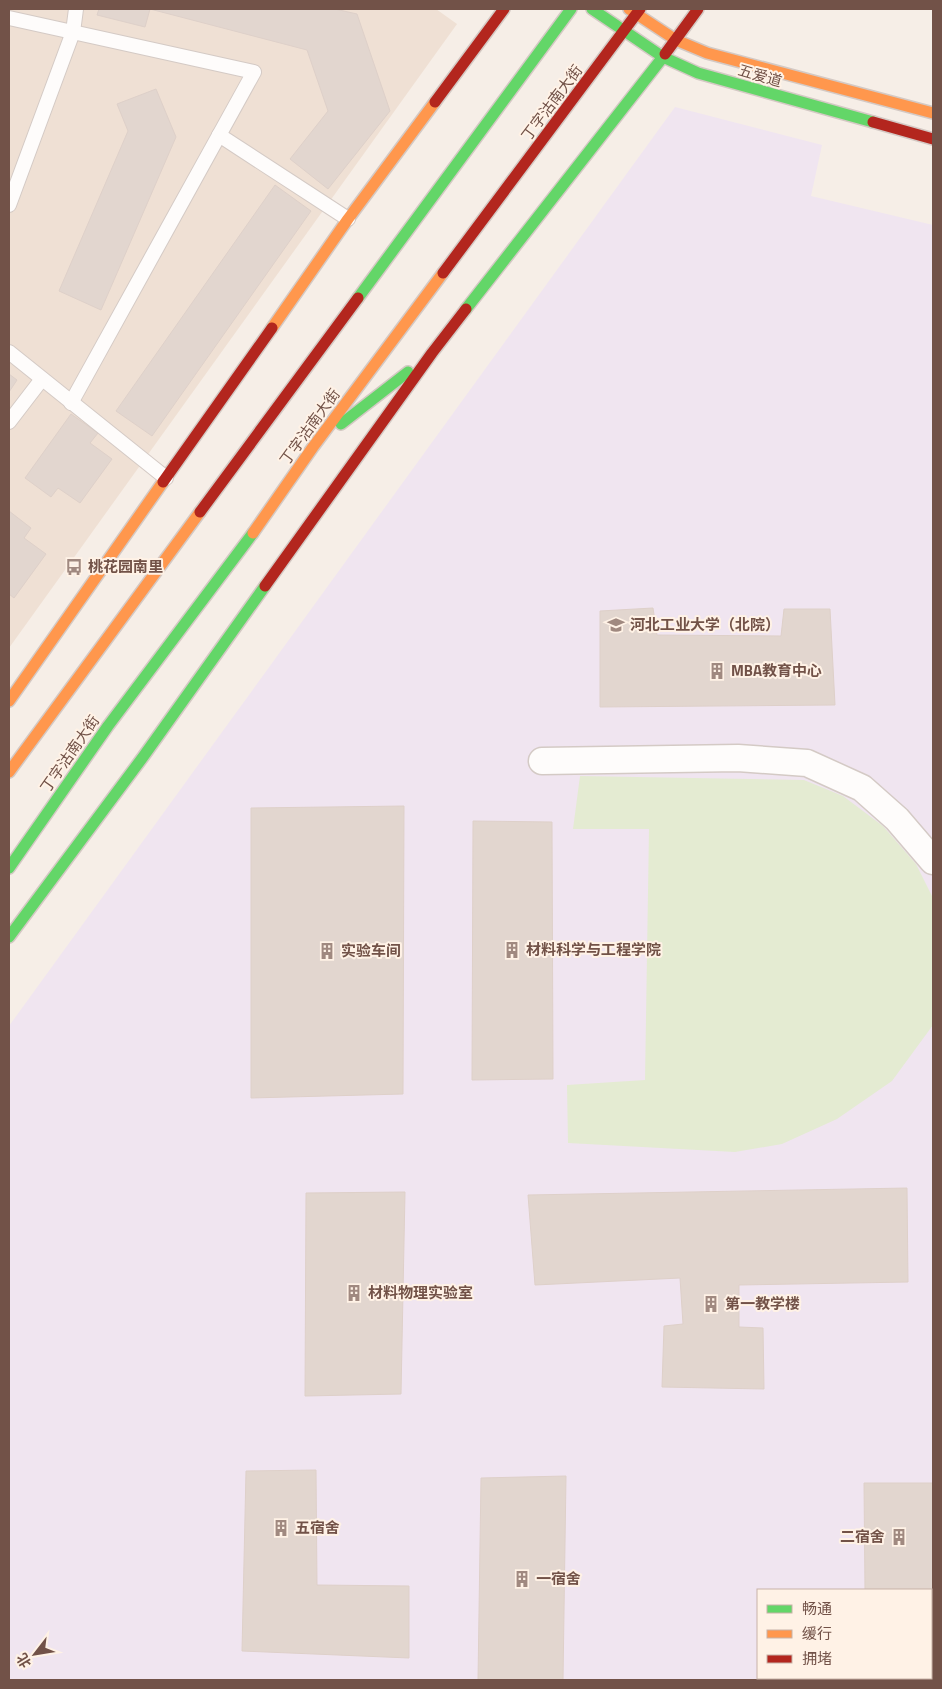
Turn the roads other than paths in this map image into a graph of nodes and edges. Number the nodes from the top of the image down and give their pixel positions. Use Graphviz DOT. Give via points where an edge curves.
graph roads {
  1 [pos="76,9"];
  2 [pos="504,9"];
  3 [pos="571,9"];
  4 [pos="592,9"];
  5 [pos="698,9"];
  6 [pos="635,10"];
  7 [pos="9,18"];
  8 [pos="624,31"];
  9 [pos="73,32"];
  10 [pos="676,40"];
  11 [pos="663,57"];
  12 [pos="933,113"];
  13 [pos="219,135"];
  14 [pos="933,139"];
  15 [pos="9,205"];
  16 [pos="348,220"];
  17 [pos="9,352"];
  18 [pos="432,353"];
  19 [pos="42,379"];
  20 [pos="71,403"];
  21 [pos="9,422"];
  22 [pos="313,447"];
  23 [pos="166,478"];
  24 [pos="9,701"];
  25 [pos="542,760"];
  26 [pos="9,772"];
  27 [pos="933,861"];
  28 [pos="9,868"];
  29 [pos="9,937"];
  1 -- 9 [label="lane"];
  2 -- 16 [label="main road"];
  3 -- 26 [label="main road"];
  4 -- 8 [label="main road, 五爱道"];
  5 -- 10 [label="main road"];
  6 -- 8 [label="main road, 丁字沽南大街"];
  6 -- 10 [label="main road, 五爱道"];
  7 -- 9 [label="lane"];
  8 -- 11 [label="main road, 五爱道"];
  8 -- 22 [label="main road, 丁字沽南大街"];
  9 -- 13 [label="lane" via="254,72"];
  9 -- 15 [label="lane"];
  10 -- 11 [label="main road"];
  10 -- 12 [label="main road, 五爱道" via="707,54"];
  11 -- 14 [label="main road, 五爱道" via="738,86"];
  11 -- 18 [label="main road"];
  13 -- 16 [label="lane"];
  13 -- 20 [label="lane"];
  16 -- 23 [label="main road"];
  17 -- 19 [label="lane"];
  18 -- 22 [label="main road"];
  18 -- 29 [label="main road" via="144,757"];
  19 -- 20 [label="lane"];
  19 -- 21 [label="lane"];
  20 -- 23 [label="lane"];
  22 -- 28 [label="main road, 丁字沽南大街" via="256,529 108,726"];
  23 -- 24 [label="main road"];
  25 -- 27 [label="street" via="738,758 807,763 862,788 896,819"];
}
